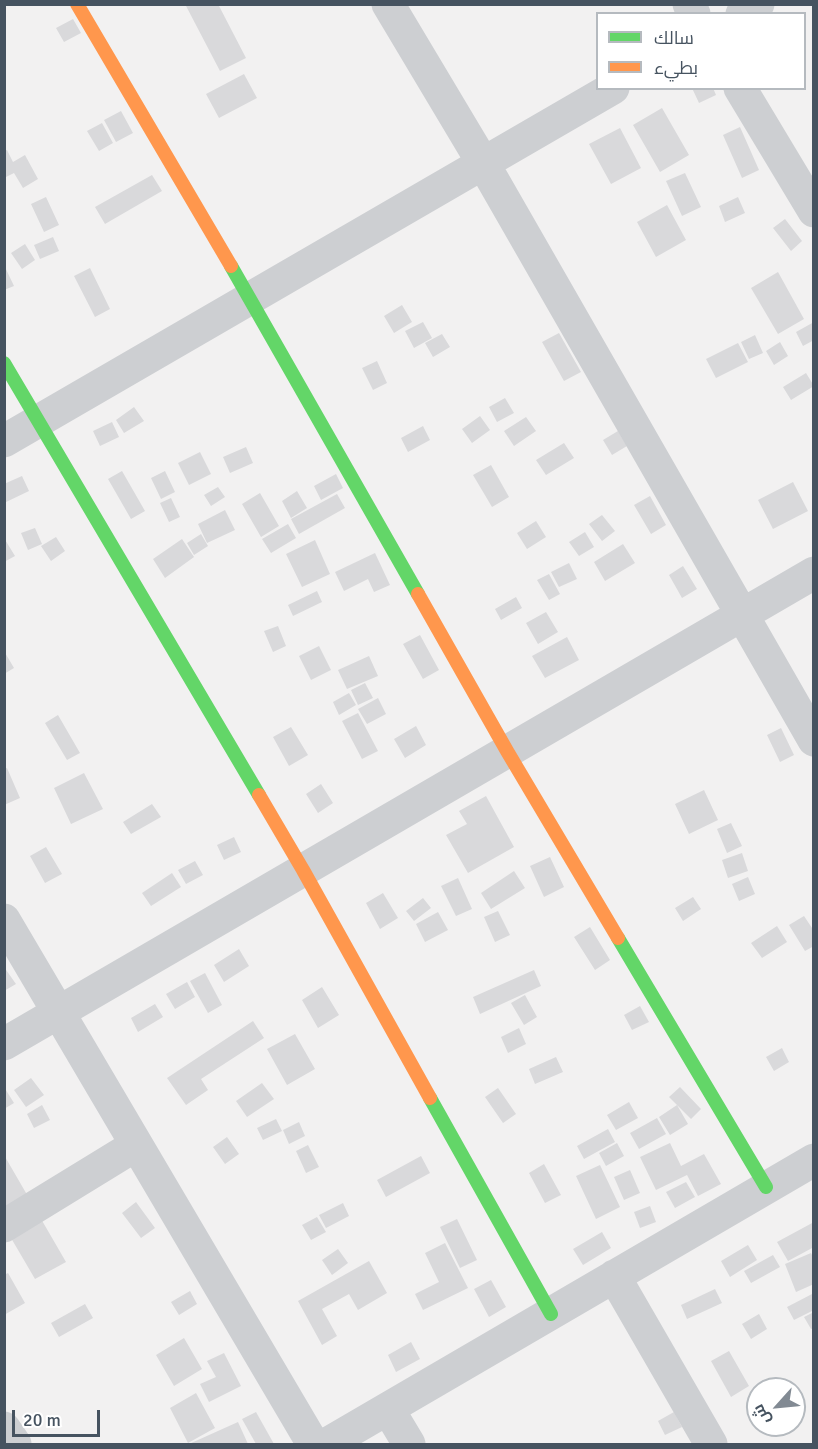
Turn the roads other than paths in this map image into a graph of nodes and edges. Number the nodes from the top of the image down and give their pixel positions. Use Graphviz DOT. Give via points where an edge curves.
graph roads {
  1 [pos="77,4"];
  2 [pos="388,4"];
  3 [pos="758,4"];
  4 [pos="745,12"];
  5 [pos="610,90"];
  6 [pos="741,90"];
  7 [pos="483,164"];
  8 [pos="813,211"];
  9 [pos="250,299"];
  10 [pos="4,363"];
  11 [pos="38,422"];
  12 [pos="4,441"];
  13 [pos="813,573"];
  14 [pos="742,615"];
  15 [pos="813,740"];
  16 [pos="507,751"];
  17 [pos="303,870"];
  18 [pos="4,921"];
  19 [pos="58,1012"];
  20 [pos="4,1044"];
  21 [pos="136,1145"];
  22 [pos="813,1160"];
  23 [pos="766,1187"];
  24 [pos="4,1226"];
  25 [pos="614,1276"];
  26 [pos="551,1314"];
  27 [pos="388,1409"];
  28 [pos="4,1428"];
  29 [pos="15,1444"];
  30 [pos="313,1444"];
  31 [pos="327,1444"];
  32 [pos="409,1444"];
  33 [pos="711,1444"];
  1 -- 9 [label="street"];
  2 -- 7 [label="street"];
  3 -- 4 [label="street"];
  5 -- 7 [label="street"];
  6 -- 8 [label="street"];
  7 -- 9 [label="street"];
  7 -- 14 [label="street"];
  9 -- 11 [label="street"];
  9 -- 16 [label="street"];
  10 -- 11 [label="street"];
  11 -- 12 [label="street"];
  11 -- 17 [label="street"];
  13 -- 14 [label="street"];
  14 -- 15 [label="street"];
  14 -- 16 [label="street"];
  16 -- 17 [label="street"];
  16 -- 23 [label="street"];
  17 -- 19 [label="street"];
  17 -- 26 [label="street"];
  18 -- 19 [label="street"];
  19 -- 20 [label="street"];
  19 -- 21 [label="street"];
  21 -- 24 [label="street"];
  21 -- 30 [label="street"];
  22 -- 23 [label="street"];
  23 -- 25 [label="street"];
  25 -- 26 [label="street"];
  25 -- 33 [label="street"];
  26 -- 27 [label="street"];
  27 -- 31 [label="street"];
  27 -- 32 [label="street"];
  28 -- 29 [label="street"];
}
